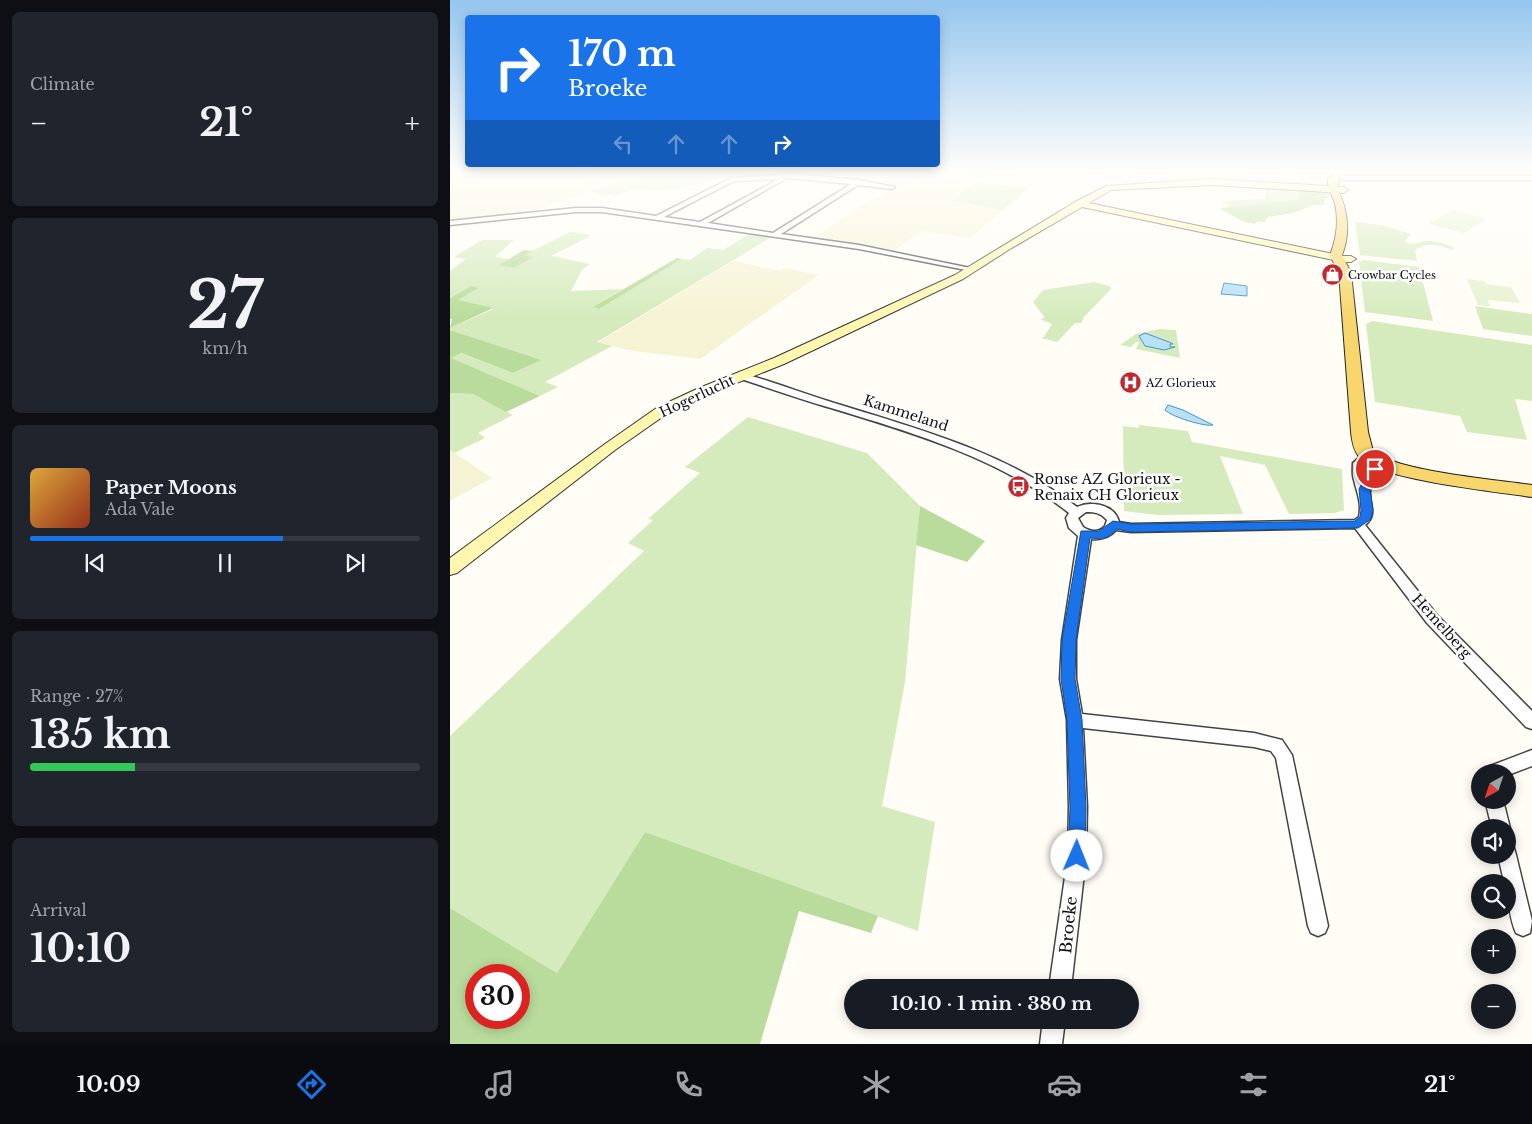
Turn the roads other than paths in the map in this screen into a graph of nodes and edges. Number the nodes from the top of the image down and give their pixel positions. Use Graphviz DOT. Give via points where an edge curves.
graph roads {
  1 [pos="473,221"];
  2 [pos="676,221"];
  3 [pos="707,221"];
  4 [pos="797,221"];
  5 [pos="1050,221"];
  6 [pos="1159,221"];
  7 [pos="1341,221"];
  8 [pos="450,223"];
  9 [pos="701,224"];
  10 [pos="774,235"];
  11 [pos="1344,259"];
  12 [pos="971,269"];
  13 [pos="741,376"];
  14 [pos="1374,460"];
  15 [pos="1364,489"];
  16 [pos="1532,491"];
  17 [pos="1076,512"];
  18 [pos="1113,525"];
  19 [pos="1352,525"];
  20 [pos="1085,534"];
  21 [pos="450,568"];
  22 [pos="1075,720"];
  23 [pos="1532,722"];
  24 [pos="1532,758"];
  25 [pos="1516,764"];
  26 [pos="1509,864"];
  27 [pos="1318,926"];
  28 [pos="1523,926"];
  29 [pos="1061,979"];
  30 [pos="1053,1029"];
  31 [pos="1051,1044"];
  1 -- 8 [label="street"];
  2 -- 9 [label="street"];
  3 -- 9 [label="street"];
  4 -- 10 [label="street"];
  5 -- 12 [label="street, Hogerlucht"];
  6 -- 11 [label="street"];
  7 -- 11 [label="main road"];
  9 -- 10 [label="street"];
  10 -- 12 [label="street" via="859,247"];
  11 -- 14 [label="main road" via="1359,432 1361,443"];
  12 -- 13 [label="street, Hogerlucht" via="857,325"];
  13 -- 17 [label="street, Kammeland" via="930,435 1004,468"];
  13 -- 21 [label="street, Hogerlucht" via="652,417"];
  14 -- 15 [label="street"];
  14 -- 15 [label="street" via="1359,463 1359,479"];
  14 -- 16 [label="main road" via="1409,471"];
  15 -- 19 [label="street" via="1365,519"];
  17 -- 18 [label="street" via="1088,508 1102,510 1112,517"];
  17 -- 20 [label="street" via="1072,525"];
  18 -- 19 [label="street" via="1131,528"];
  18 -- 20 [label="street" via="1110,531 1100,535"];
  19 -- 23 [label="street, Hemelberg" via="1432,619"];
  20 -- 22 [label="street, Broeke" via="1069,640 1068,679"];
  22 -- 27 [label="street" via="1276,745 1284,755"];
  22 -- 29 [label="street, Broeke" via="1077,856"];
  24 -- 25 [label="street"];
  26 -- 28 [label="street"];
  30 -- 31 [label="street"];
}
